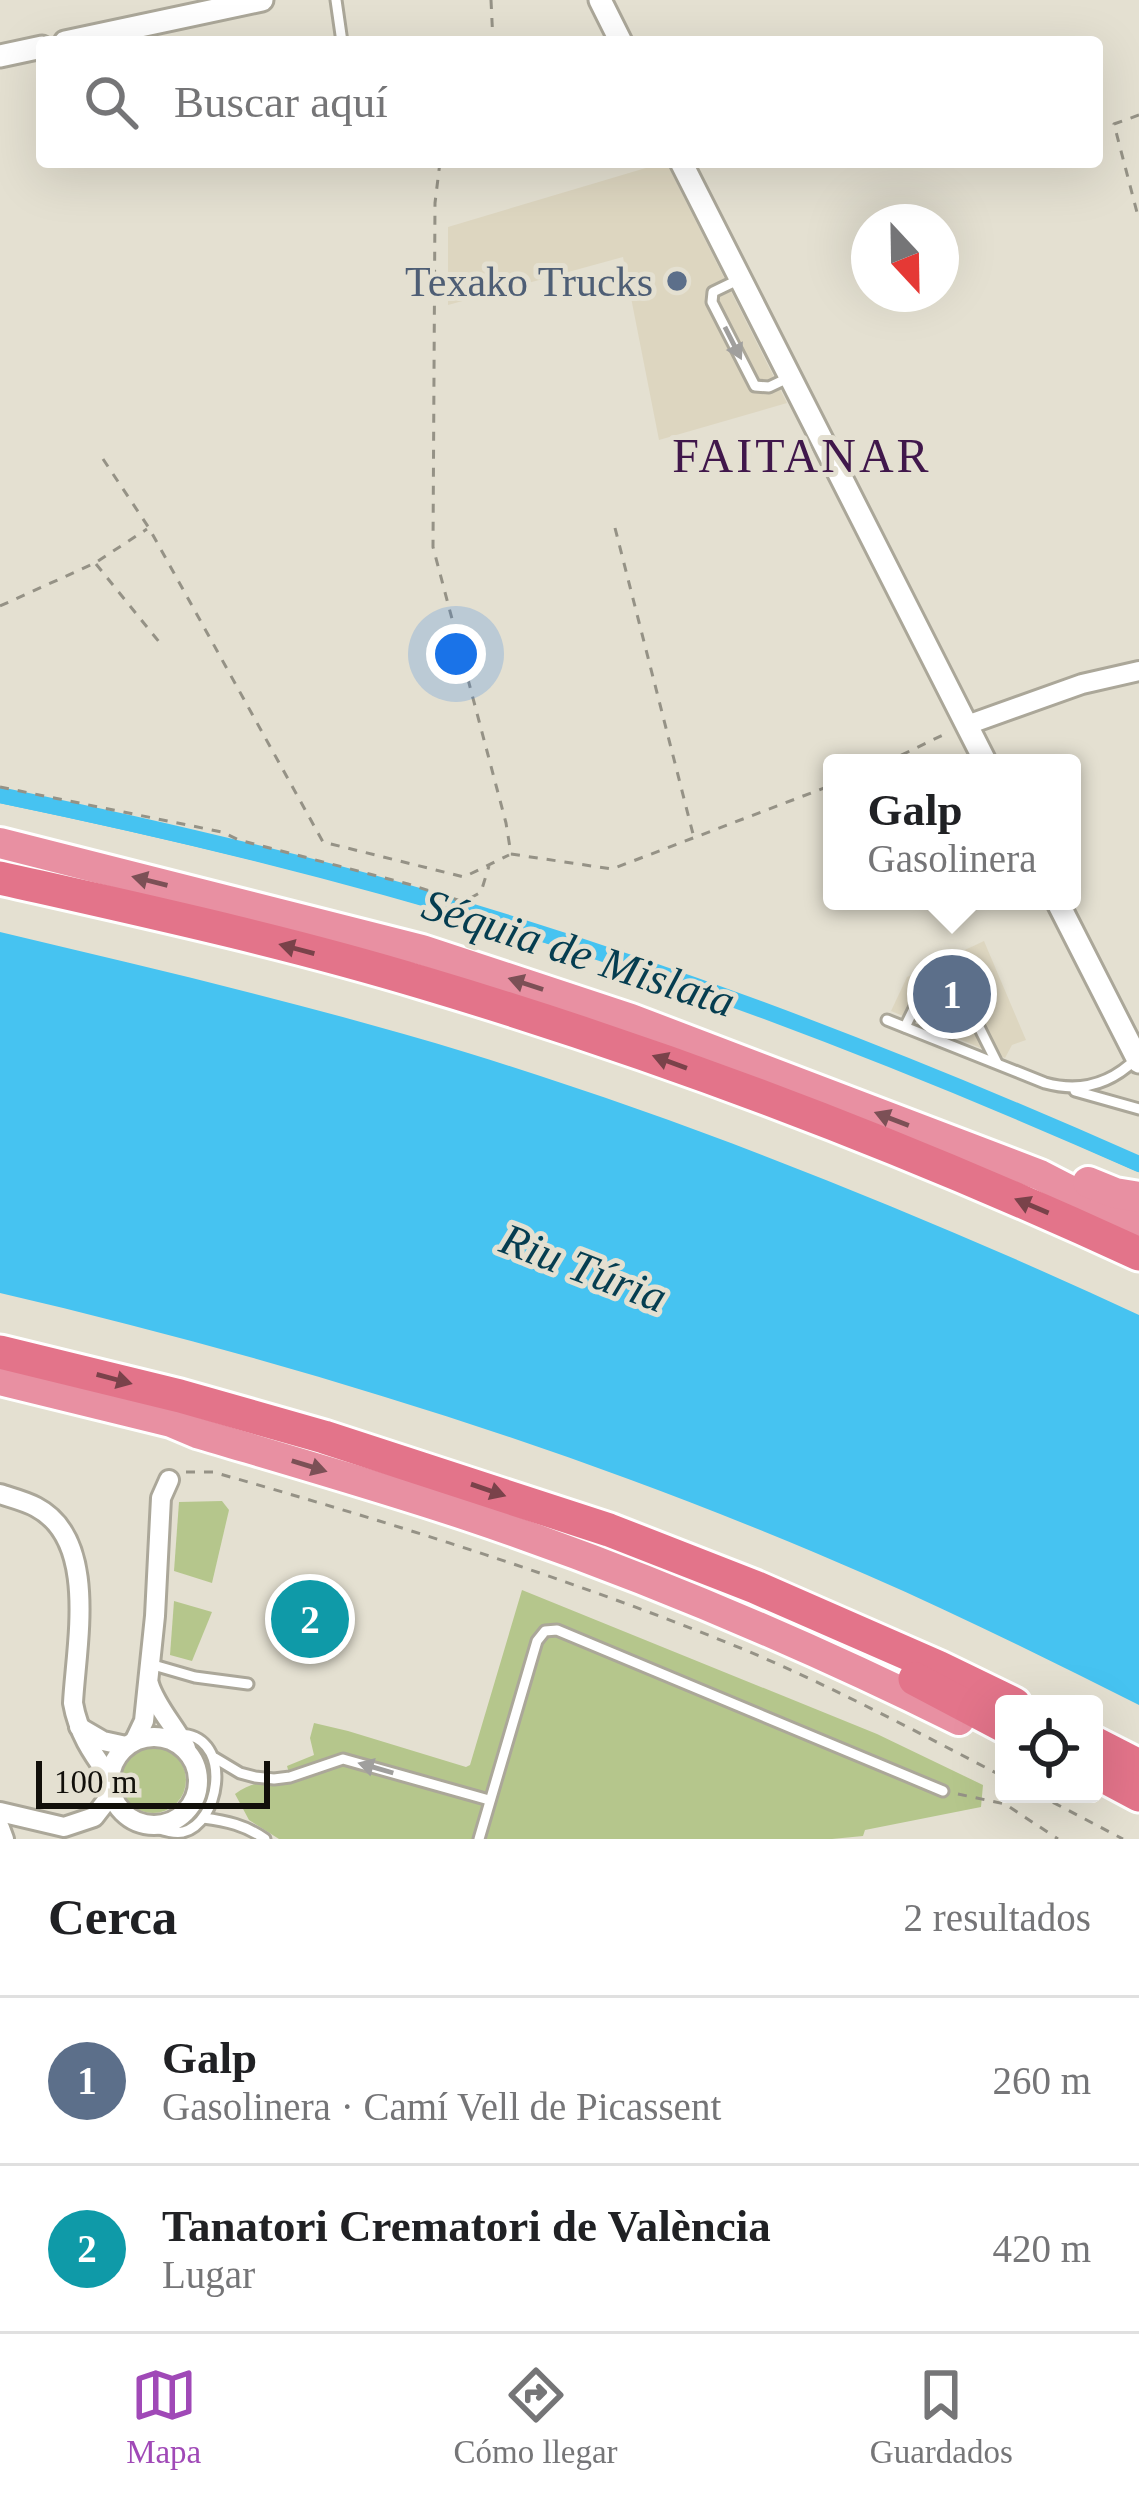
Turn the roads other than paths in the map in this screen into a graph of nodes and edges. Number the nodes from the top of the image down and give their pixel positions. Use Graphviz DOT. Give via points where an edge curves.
graph roads {
  1 [pos="262,0"];
  2 [pos="336,0"];
  3 [pos="600,0"];
  4 [pos="93,36"];
  5 [pos="341,36"];
  6 [pos="618,36"];
  7 [pos="36,48"];
  8 [pos="0,56"];
  9 [pos="684,168"];
  10 [pos="740,279"];
  11 [pos="790,377"];
  12 [pos="1139,671"];
  13 [pos="967,725"];
  14 [pos="982,754"];
  15 [pos="0,843"];
  16 [pos="0,878"];
  17 [pos="1062,910"];
  18 [pos="964,994"];
  19 [pos="974,1017"];
  20 [pos="886,1020"];
  21 [pos="905,1027"];
  22 [pos="1131,1027"];
  23 [pos="1138,1060"];
  24 [pos="997,1063"];
  25 [pos="1070,1090"];
  26 [pos="1139,1109"];
  27 [pos="1040,1175"];
  28 [pos="1139,1197"];
  29 [pos="1139,1226"];
  30 [pos="1139,1254"];
  31 [pos="0,1352"];
  32 [pos="0,1380"];
  33 [pos="0,1396"];
  34 [pos="197,1433"];
  35 [pos="169,1480"];
  36 [pos="0,1494"];
  37 [pos="577,1521"];
  38 [pos="149,1672"];
  39 [pos="248,1684"];
  40 [pos="996,1695"];
  41 [pos="995,1721"];
  42 [pos="79,1727"];
  43 [pos="169,1735"];
  44 [pos="995,1738"];
  45 [pos="130,1743"];
  46 [pos="1103,1748"];
  47 [pos="215,1758"];
  48 [pos="1139,1766"];
  49 [pos="1103,1776"];
  50 [pos="111,1785"];
  51 [pos="944,1791"];
  52 [pos="1103,1791"];
  53 [pos="1139,1795"];
  54 [pos="489,1800"];
  55 [pos="1139,1810"];
  56 [pos="0,1813"];
  57 [pos="203,1818"];
  58 [pos="146,1825"];
  59 [pos="0,1828"];
  60 [pos="4,1839"];
  61 [pos="265,1839"];
  62 [pos="479,1839"];
  1 -- 4 [label="street"];
  2 -- 5 [label="lane"];
  3 -- 6 [label="street"];
  7 -- 8 [label="street"];
  9 -- 10 [label="street"];
  10 -- 11 [label="street"];
  10 -- 11 [label="lane, one-way" via="713,292 722,323 755,386"];
  11 -- 13 [label="street"];
  12 -- 13 [label="street"];
  13 -- 14 [label="street"];
  27 -- 15 [label="highway, one-way" via="632,1019 422,950"];
  30 -- 16 [label="highway, one-way" via="910,1153 623,1046 398,976"];
  17 -- 22 [label="street"];
  18 -- 21 [label="lane" via="931,974"];
  19 -- 24 [label="lane"];
  20 -- 21 [label="lane"];
  21 -- 24 [label="lane"];
  22 -- 23 [label="street"];
  23 -- 25 [label="lane" via="1119,1076"];
  24 -- 25 [label="lane"];
  25 -- 26 [label="lane"];
  27 -- 28 [label="highway"];
  27 -- 29 [label="highway"];
  31 -- 37 [label="highway, one-way" via="324,1437"];
  32 -- 34 [label="highway"];
  33 -- 34 [label="highway" via="167,1434"];
  34 -- 44 [label="highway, one-way" via="592,1561"];
  35 -- 38 [label="street" via="161,1498"];
  36 -- 42 [label="street" via="38,1508 68,1539 79,1584"];
  37 -- 40 [label="highway" via="754,1587"];
  37 -- 41 [label="highway" via="603,1540 856,1647"];
  38 -- 39 [label="lane"];
  38 -- 43 [label="street"];
  38 -- 45 [label="street" via="144,1721"];
  42 -- 45 [label="street" via="103,1741"];
  42 -- 50 [label="street"];
  43 -- 45 [label="street"];
  43 -- 47 [label="lane" via="203,1741"];
  43 -- 58 [label="street" via="198,1778 192,1804 172,1821"];
  45 -- 50 [label="street" via="112,1764"];
  46 -- 48 [label="highway"];
  54 -- 47 [label="lane, one-way" via="343,1759 274,1779"];
  47 -- 57 [label="lane"];
  49 -- 53 [label="highway"];
  50 -- 56 [label="street" via="94,1817 64,1827"];
  50 -- 58 [label="street" via="125,1815"];
  51 -- 54 [label="lane" via="557,1630 537,1641"];
  52 -- 55 [label="highway"];
  54 -- 62 [label="lane"];
  57 -- 58 [label="lane" via="188,1831"];
  57 -- 61 [label="lane"];
  59 -- 60 [label="street"];
}
